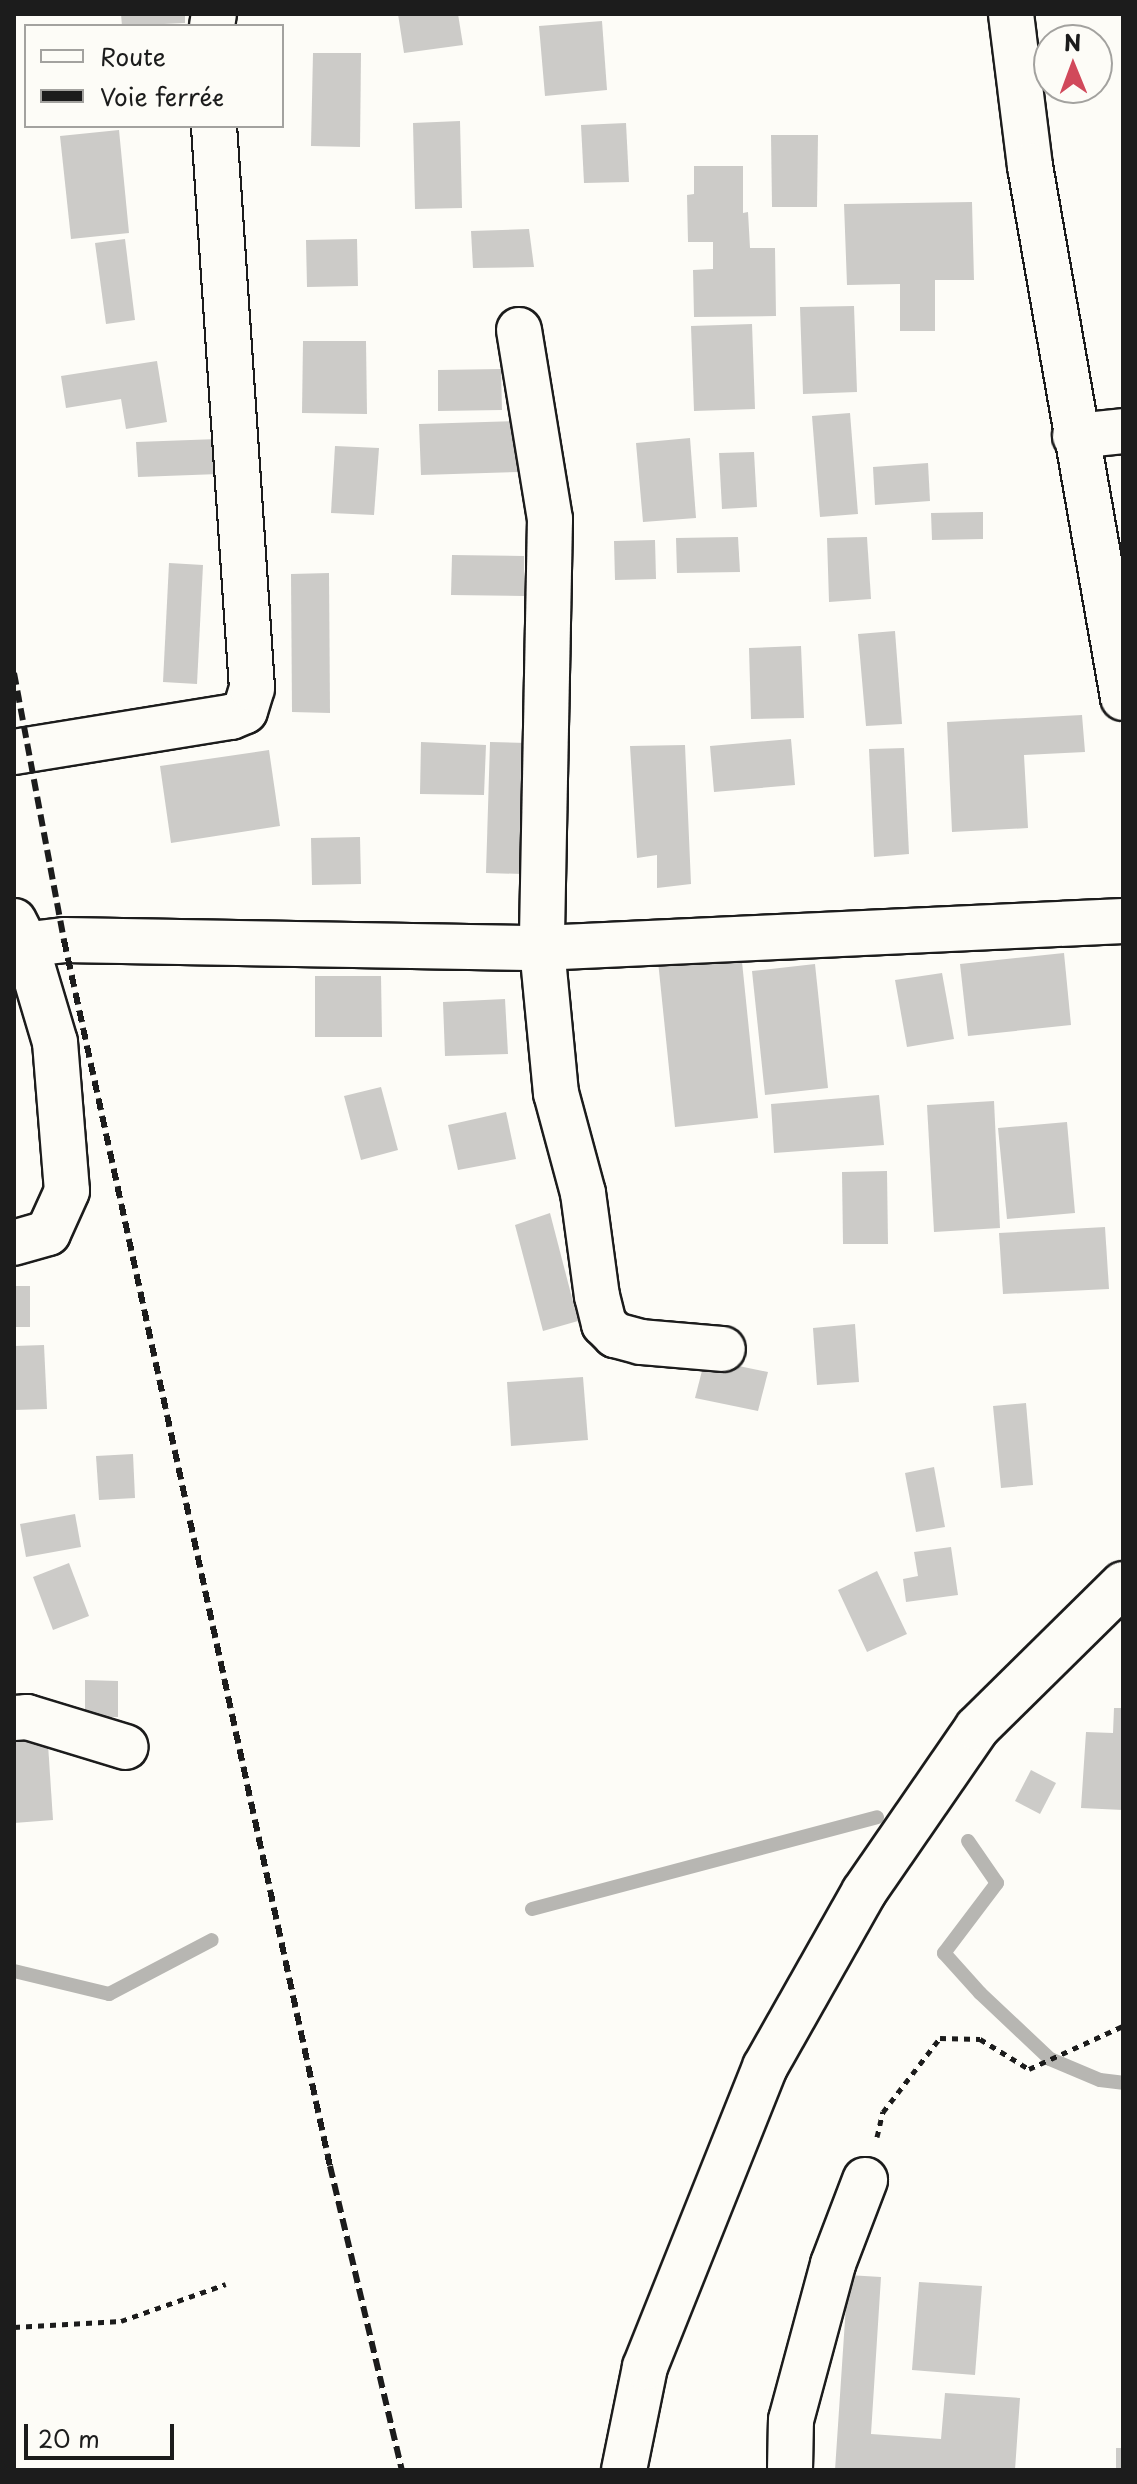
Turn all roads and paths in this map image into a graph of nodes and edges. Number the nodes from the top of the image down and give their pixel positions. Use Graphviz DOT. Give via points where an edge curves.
graph roads {
  1 [pos="1011,14"];
  2 [pos="214,128"];
  3 [pos="519,330"];
  4 [pos="1123,431"];
  5 [pos="1075,436"];
  6 [pos="1123,698"];
  7 [pos="14,752"];
  8 [pos="1123,921"];
  9 [pos="18,937"];
  10 [pos="542,948"];
  11 [pos="14,1243"];
  12 [pos="723,1349"];
  13 [pos="1123,1584"];
  14 [pos="14,1718"];
  15 [pos="126,1747"];
  16 [pos="1123,2026"];
  17 [pos="865,2180"];
  18 [pos="226,2284"];
  19 [pos="14,2327"];
  20 [pos="624,2470"];
  21 [pos="790,2470"];
  1 -- 5 [label="main road" via="1030,166"];
  2 -- 7 [label="main road" via="252,688 245,711"];
  3 -- 10 [label="main road" via="550,519"];
  4 -- 5 [label="main road"];
  5 -- 6 [label="main road"];
  8 -- 10 [label="main road"];
  9 -- 10 [label="main road"];
  9 -- 11 [label="main road" via="55,1042 67,1191 48,1233"];
  10 -- 12 [label="main road" via="556,1093 583,1193 604,1324 615,1335 641,1342"];
  13 -- 20 [label="main road" via="977,1728 864,1892 765,2067 645,2367"];
  14 -- 15 [label="main road" via="27,1717"];
  16 -- 17 [label="path" via="1029,2069 980,2039 940,2038 883,2112"];
  17 -- 21 [label="main road" via="833,2264 791,2420"];
  18 -- 19 [label="path" via="121,2321"];
}
